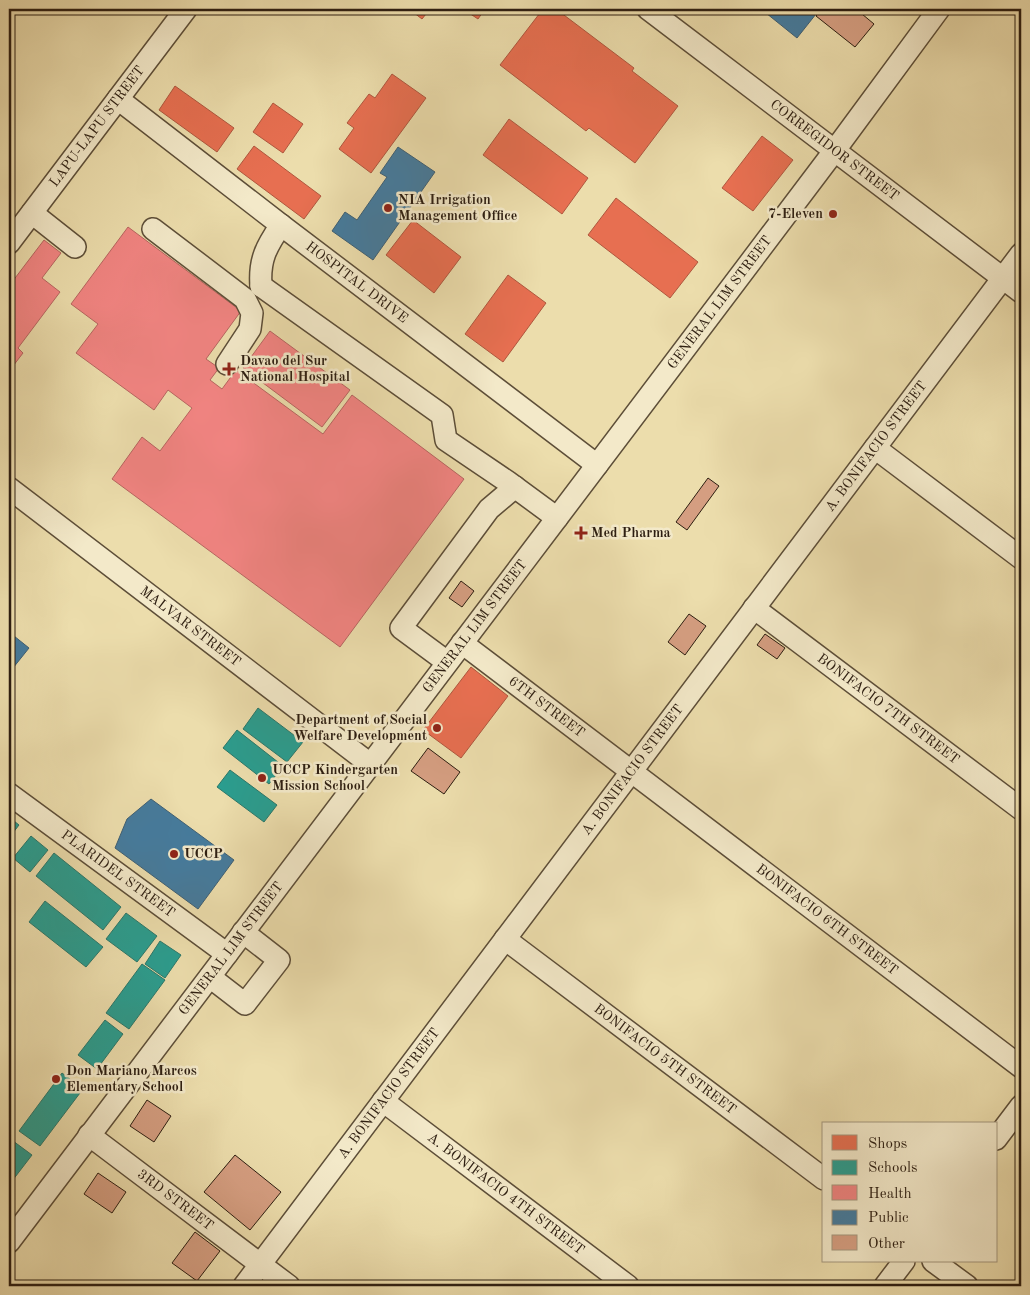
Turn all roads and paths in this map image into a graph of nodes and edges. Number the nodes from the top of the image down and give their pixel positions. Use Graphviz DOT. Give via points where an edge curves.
graph roads {
  1 [pos="186,9"];
  2 [pos="648,9"];
  3 [pos="939,9"];
  4 [pos="118,99"];
  5 [pos="835,150"];
  6 [pos="32,213"];
  7 [pos="281,225"];
  8 [pos="153,230"];
  9 [pos="9,243"];
  10 [pos="75,247"];
  11 [pos="1021,254"];
  12 [pos="1003,278"];
  13 [pos="253,292"];
  14 [pos="1021,292"];
  15 [pos="227,364"];
  16 [pos="875,448"];
  17 [pos="597,465"];
  18 [pos="515,487"];
  19 [pos="9,488"];
  20 [pos="557,518"];
  21 [pos="1021,558"];
  22 [pos="754,608"];
  23 [pos="462,643"];
  24 [pos="447,662"];
  25 [pos="370,764"];
  26 [pos="631,772"];
  27 [pos="9,794"];
  28 [pos="1021,809"];
  29 [pos="243,932"];
  30 [pos="505,939"];
  31 [pos="227,954"];
  32 [pos="210,977"];
  33 [pos="1021,1067"];
  34 [pos="383,1101"];
  35 [pos="1021,1106"];
  36 [pos="89,1135"];
  37 [pos="998,1136"];
  38 [pos="822,1177"];
  39 [pos="9,1242"];
  40 [pos="903,1262"];
  41 [pos="934,1262"];
  42 [pos="260,1264"];
  43 [pos="244,1286"];
  44 [pos="289,1286"];
  45 [pos="628,1286"];
  46 [pos="885,1286"];
  47 [pos="967,1286"];
  1 -- 4 [label="street, LAPU-LAPU STREET"];
  2 -- 5 [label="street, CORREGIDOR STREET"];
  3 -- 5 [label="street, GENERAL LIM STREET"];
  4 -- 6 [label="street, LAPU-LAPU STREET"];
  4 -- 7 [label="street, HOSPITAL DRIVE"];
  5 -- 12 [label="street, CORREGIDOR STREET"];
  5 -- 17 [label="street, GENERAL LIM STREET"];
  6 -- 9 [label="street, LAPU-LAPU STREET"];
  6 -- 10 [label="street"];
  7 -- 13 [label="street" via="265,249"];
  7 -- 17 [label="street, HOSPITAL DRIVE"];
  8 -- 13 [label="street"];
  11 -- 12 [label="street, A. BONIFACIO STREET"];
  12 -- 14 [label="street, CORREGIDOR STREET"];
  12 -- 16 [label="street, A. BONIFACIO STREET"];
  13 -- 15 [label="street" via="250,329"];
  13 -- 18 [label="street" via="442,415 446,440"];
  16 -- 21 [label="street"];
  16 -- 22 [label="street, A. BONIFACIO STREET"];
  17 -- 20 [label="street, GENERAL LIM STREET"];
  18 -- 20 [label="street"];
  18 -- 24 [label="street" via="489,510 402,628"];
  19 -- 25 [label="street, MALVAR STREET"];
  20 -- 23 [label="street, GENERAL LIM STREET"];
  22 -- 26 [label="street, A. BONIFACIO STREET"];
  22 -- 28 [label="street, BONIFACIO 7TH STREET"];
  23 -- 24 [label="street, GENERAL LIM STREET"];
  23 -- 26 [label="street, 6TH STREET"];
  24 -- 25 [label="street, GENERAL LIM STREET"];
  25 -- 29 [label="street, GENERAL LIM STREET"];
  26 -- 30 [label="street, A. BONIFACIO STREET"];
  26 -- 33 [label="street, BONIFACIO 6TH STREET"];
  27 -- 31 [label="street, PLARIDEL STREET"];
  29 -- 31 [label="street, GENERAL LIM STREET"];
  29 -- 32 [label="street" via="279,960 245,1004"];
  30 -- 34 [label="street, A. BONIFACIO STREET"];
  30 -- 38 [label="street, BONIFACIO 5TH STREET"];
  31 -- 32 [label="street, GENERAL LIM STREET"];
  32 -- 36 [label="street, GENERAL LIM STREET"];
  34 -- 42 [label="street, A. BONIFACIO STREET"];
  34 -- 45 [label="street, A. BONIFACIO 4TH STREET"];
  35 -- 37 [label="street"];
  36 -- 39 [label="street, GENERAL LIM STREET"];
  36 -- 42 [label="street, 3RD STREET"];
  40 -- 46 [label="street"];
  41 -- 47 [label="street"];
  42 -- 43 [label="street, A. BONIFACIO STREET"];
  42 -- 44 [label="street, 3RD STREET"];
}
